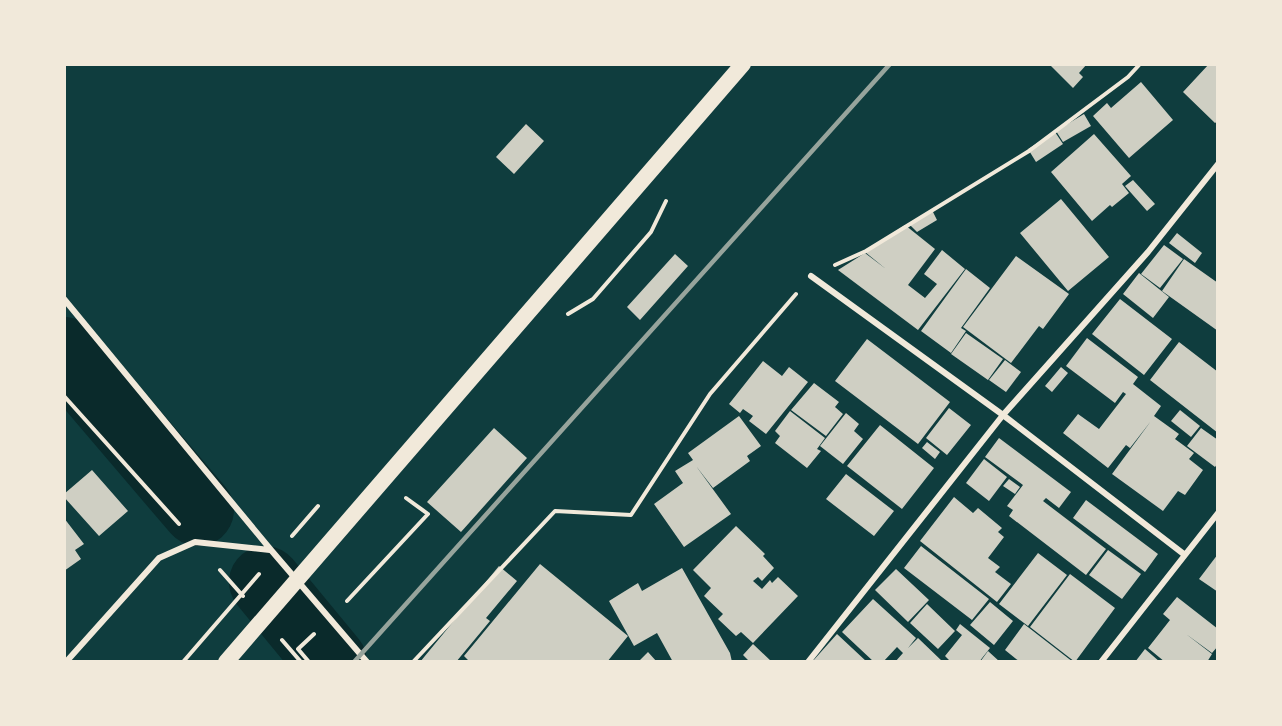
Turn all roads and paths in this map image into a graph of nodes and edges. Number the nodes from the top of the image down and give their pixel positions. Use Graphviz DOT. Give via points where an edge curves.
graph roads {
  1 [pos="743,64"];
  2 [pos="1140,64"];
  3 [pos="1218,164"];
  4 [pos="811,276"];
  5 [pos="64,299"];
  6 [pos="64,396"];
  7 [pos="1003,416"];
  8 [pos="404,496"];
  9 [pos="1218,513"];
  10 [pos="195,542"];
  11 [pos="271,550"];
  12 [pos="1185,555"];
  13 [pos="263,569"];
  14 [pos="350,599"];
  15 [pos="298,649"];
  16 [pos="66,662"];
  17 [pos="183,662"];
  18 [pos="226,662"];
  19 [pos="309,662"];
  20 [pos="367,662"];
  21 [pos="413,662"];
  22 [pos="808,662"];
  23 [pos="1101,662"];
  1 -- 18 [label="highway"];
  2 -- 4 [label="path" via="1029,151 866,251"];
  3 -- 7 [label="street" via="1148,252"];
  4 -- 7 [label="street"];
  4 -- 21 [label="path" via="710,394 632,515 555,511"];
  5 -- 11 [label="street"];
  6 -- 10 [label="path"];
  7 -- 12 [label="street"];
  7 -- 22 [label="street"];
  8 -- 14 [label="path" via="428,514"];
  9 -- 12 [label="street"];
  10 -- 11 [label="street"];
  10 -- 16 [label="street" via="159,558"];
  11 -- 20 [label="street"];
  12 -- 23 [label="street"];
  13 -- 17 [label="path"];
  15 -- 19 [label="path"];
}
